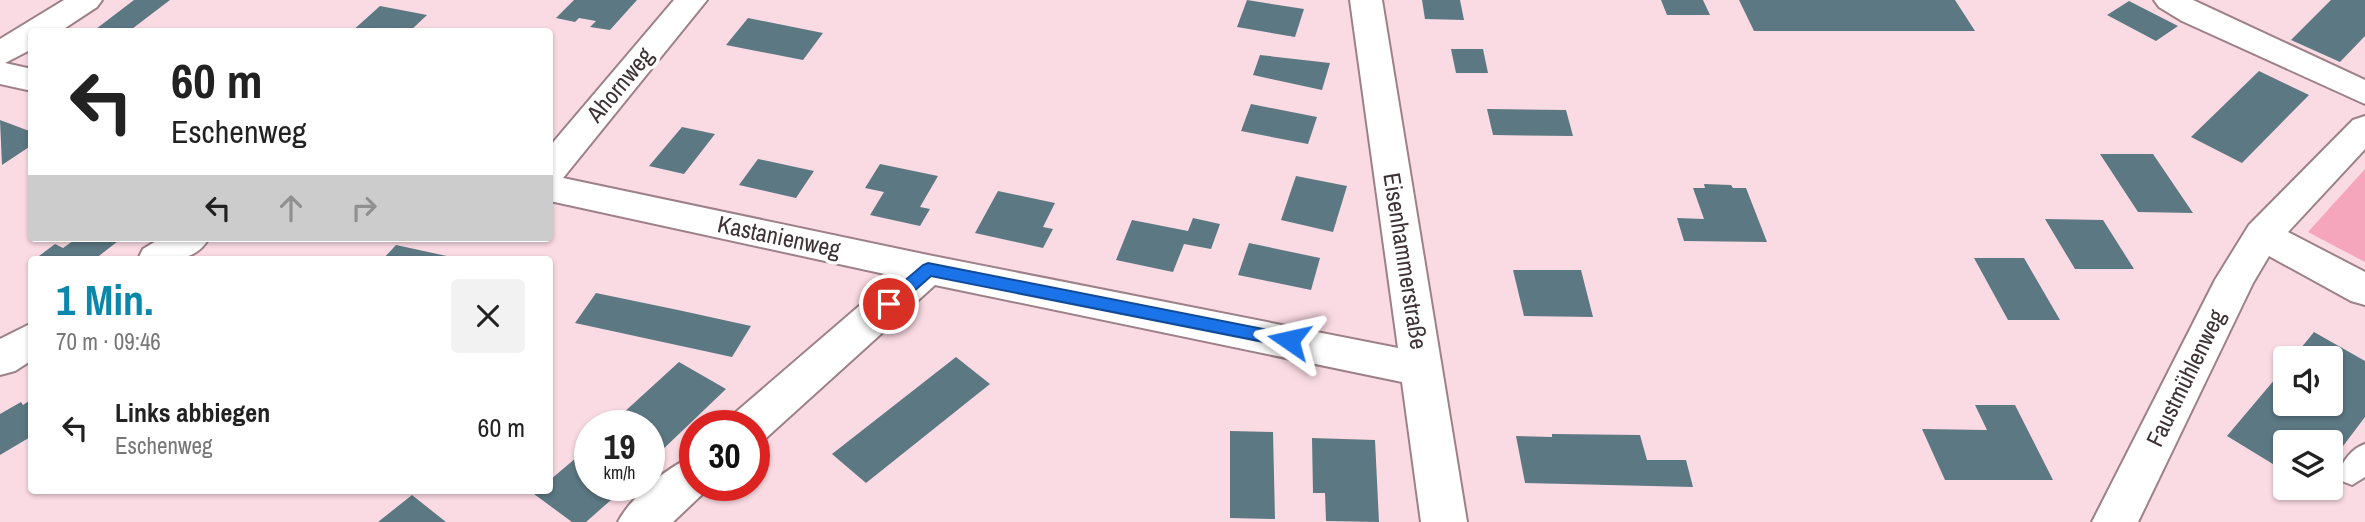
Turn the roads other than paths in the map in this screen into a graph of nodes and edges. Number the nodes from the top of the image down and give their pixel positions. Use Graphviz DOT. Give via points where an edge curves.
graph roads {
  1 [pos="86,0"];
  2 [pos="691,0"];
  3 [pos="1366,0"];
  4 [pos="2169,0"];
  5 [pos="42,28"];
  6 [pos="28,36"];
  7 [pos="0,54"];
  8 [pos="0,73"];
  9 [pos="28,79"];
  10 [pos="2365,93"];
  11 [pos="2365,128"];
  12 [pos="553,165"];
  13 [pos="553,189"];
  14 [pos="2262,235"];
  15 [pos="184,242"];
  16 [pos="162,256"];
  17 [pos="928,269"];
  18 [pos="2365,290"];
  19 [pos="28,342"];
  20 [pos="0,359"];
  21 [pos="1421,369"];
  22 [pos="768,410"];
  23 [pos="679,489"];
  24 [pos="641,522"];
  25 [pos="1444,522"];
  26 [pos="2115,522"];
  1 -- 5 [label="street"];
  2 -- 12 [label="street, Ahornweg"];
  3 -- 21 [label="street, Eisenhammerstraße"];
  4 -- 10 [label="street"];
  6 -- 7 [label="street"];
  8 -- 9 [label="street"];
  11 -- 14 [label="street, Faustmühlenweg"];
  13 -- 17 [label="street, Kastanienweg"];
  14 -- 18 [label="street"];
  14 -- 26 [label="street, Faustmühlenweg" via="2235,280"];
  15 -- 16 [label="street"];
  17 -- 21 [label="street, Kastanienweg"];
  17 -- 22 [label="street"];
  19 -- 20 [label="street"];
  21 -- 25 [label="street, Eisenhammerstraße"];
  23 -- 24 [label="street"];
}
